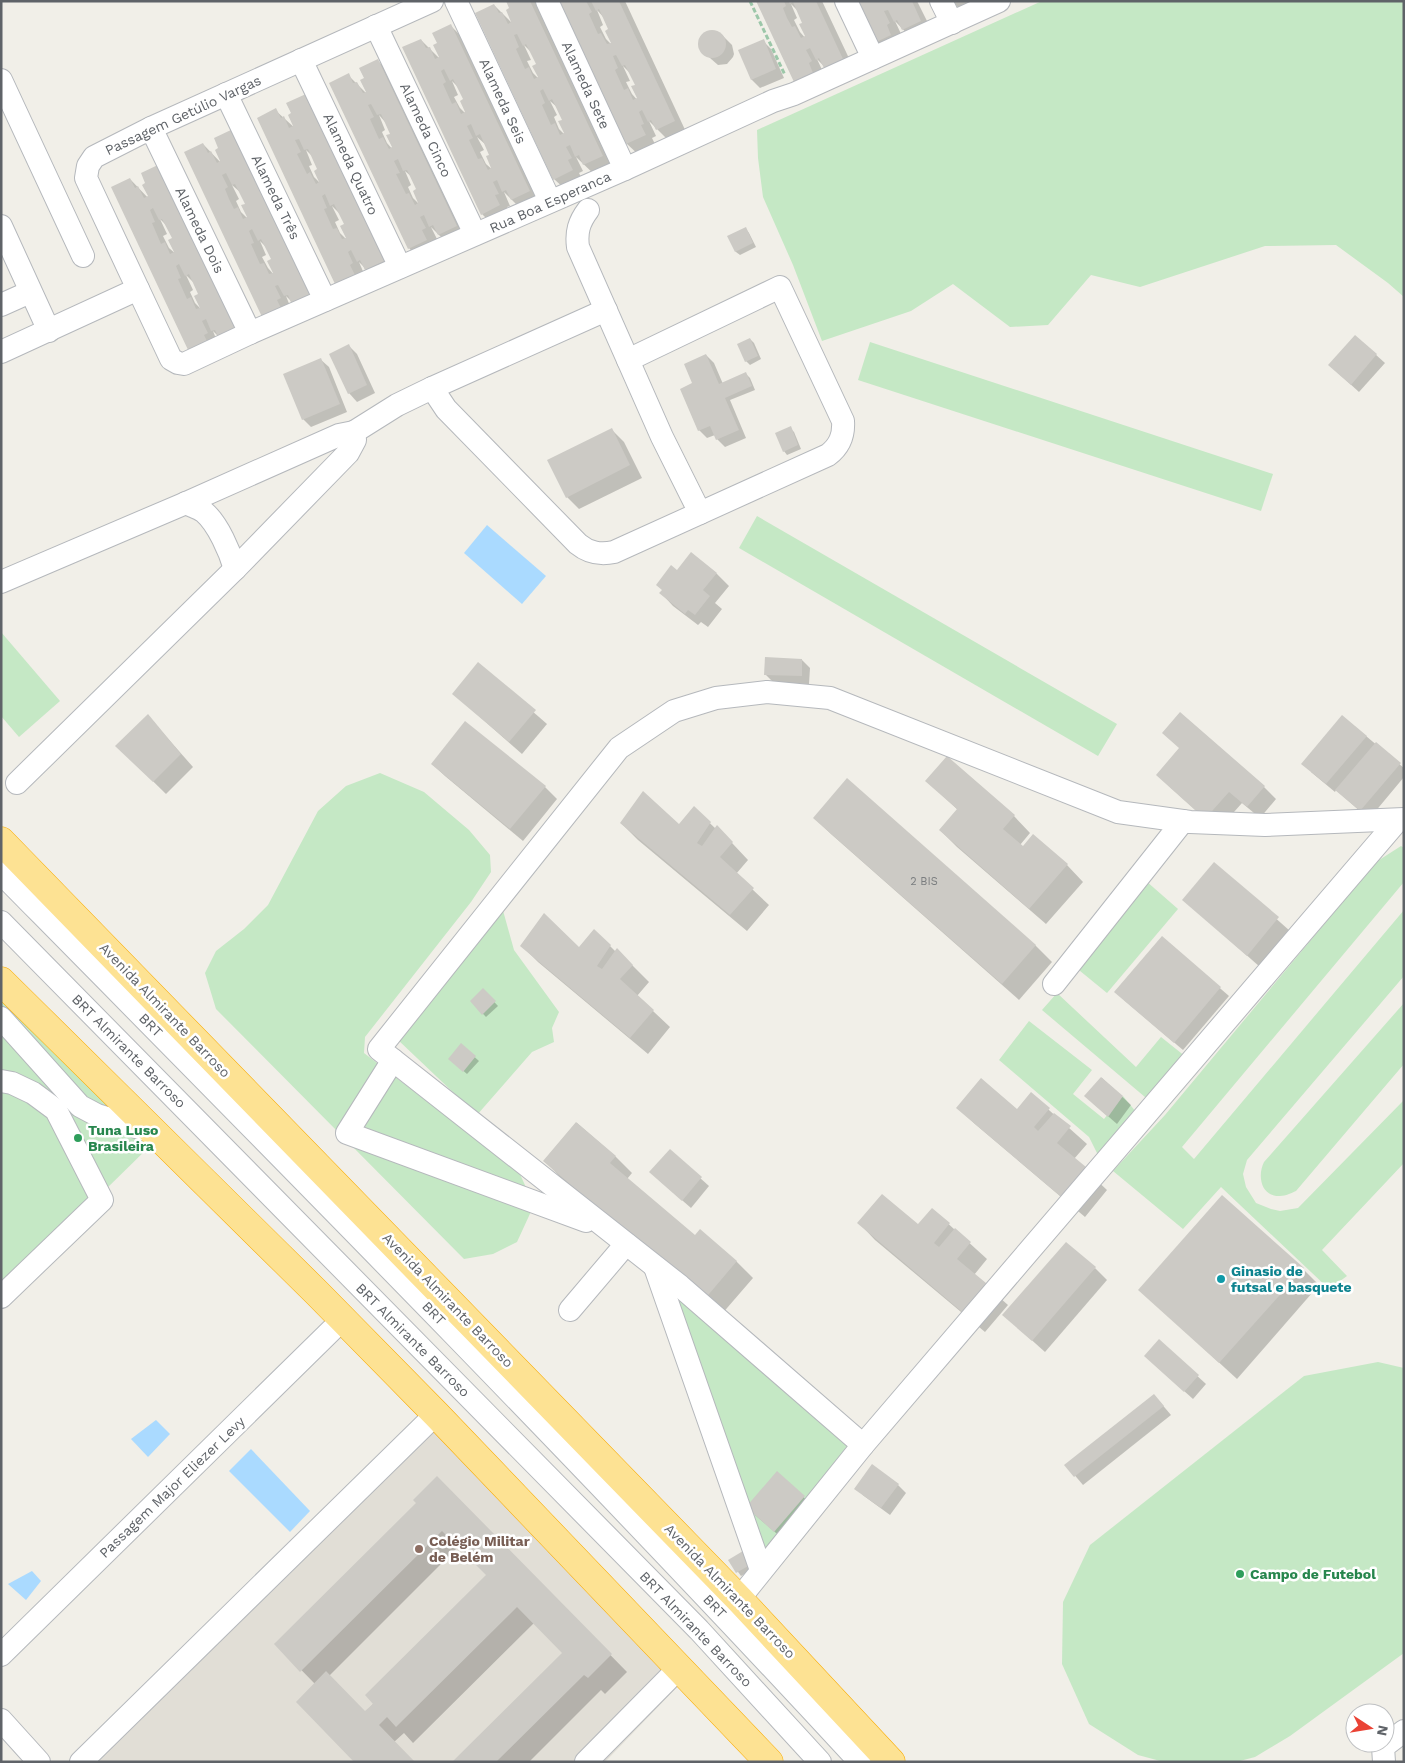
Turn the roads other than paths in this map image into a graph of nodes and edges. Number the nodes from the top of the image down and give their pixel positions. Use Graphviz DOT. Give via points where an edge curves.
graph roads {
  1 [pos="432,1"];
  2 [pos="456,1"];
  3 [pos="547,1"];
  4 [pos="846,1"];
  5 [pos="941,1"];
  6 [pos="999,1"];
  7 [pos="952,23"];
  8 [pos="376,26"];
  9 [pos="873,58"];
  10 [pos="301,60"];
  11 [pos="1,80"];
  12 [pos="226,94"];
  13 [pos="151,128"];
  14 [pos="626,169"];
  15 [pos="550,202"];
  16 [pos="588,210"];
  17 [pos="1,226"];
  18 [pos="475,234"];
  19 [pos="83,256"];
  20 [pos="400,267"];
  21 [pos="138,290"];
  22 [pos="30,292"];
  23 [pos="325,300"];
  24 [pos="1,305"];
  25 [pos="606,310"];
  26 [pos="49,331"];
  27 [pos="250,333"];
  28 [pos="1,352"];
  29 [pos="628,360"];
  30 [pos="432,388"];
  31 [pos="354,432"];
  32 [pos="186,503"];
  33 [pos="700,513"];
  34 [pos="235,569"];
  35 [pos="1,582"];
  36 [pos="18,783"];
  37 [pos="1401,819"];
  38 [pos="1183,820"];
  39 [pos="1,841"];
  40 [pos="1,873"];
  41 [pos="1,922"];
  42 [pos="1,981"];
  43 [pos="1054,984"];
  44 [pos="1,1018"];
  45 [pos="393,1060"];
  46 [pos="1,1081"];
  47 [pos="80,1106"];
  48 [pos="158,1134"];
  49 [pos="70,1135"];
  50 [pos="606,1228"];
  51 [pos="626,1244"];
  52 [pos="656,1267"];
  53 [pos="1,1297"];
  54 [pos="570,1310"];
  55 [pos="343,1319"];
  56 [pos="436,1414"];
  57 [pos="863,1445"];
  58 [pos="761,1570"];
  59 [pos="739,1599"];
  60 [pos="1,1655"];
  61 [pos="679,1668"];
  62 [pos="1,1720"];
  63 [pos="1404,1731"];
  64 [pos="39,1762"];
  65 [pos="81,1762"];
  66 [pos="586,1762"];
  67 [pos="769,1762"];
  68 [pos="820,1762"];
  69 [pos="860,1762"];
  70 [pos="891,1762"];
  71 [pos="1384,1762"];
  1 -- 8 [label="street, Passagem Getúlio Vargas"];
  2 -- 15 [label="street, Alameda Seis"];
  3 -- 14 [label="street, Alameda Sete"];
  4 -- 9 [label="street"];
  5 -- 7 [label="street"];
  6 -- 7 [label="street, Rua Boa Esperanca"];
  7 -- 9 [label="street, Rua Boa Esperanca"];
  8 -- 10 [label="street, Passagem Getúlio Vargas"];
  8 -- 18 [label="street, Alameda Cinco"];
  9 -- 14 [label="street, Rua Boa Esperanca"];
  10 -- 12 [label="street, Passagem Getúlio Vargas"];
  10 -- 20 [label="street, Alameda Quatro"];
  11 -- 19 [label="street"];
  12 -- 13 [label="street, Passagem Getúlio Vargas"];
  12 -- 23 [label="street, Alameda Três"];
  13 -- 21 [label="street, Passagem Getúlio Vargas" via="94,157 86,178"];
  13 -- 27 [label="street, Alameda Dois"];
  14 -- 15 [label="street, Rua Boa Esperanca"];
  15 -- 18 [label="street, Rua Boa Esperanca"];
  16 -- 25 [label="street" via="578,228 578,247"];
  17 -- 22 [label="street"];
  18 -- 20 [label="street, Rua Boa Esperanca"];
  20 -- 23 [label="street, Rua Boa Esperanca"];
  21 -- 26 [label="street"];
  21 -- 27 [label="street, Rua Boa Esperanca" via="171,358 178,363 184,364"];
  22 -- 24 [label="street"];
  22 -- 26 [label="street"];
  23 -- 27 [label="street, Rua Boa Esperanca"];
  25 -- 29 [label="street"];
  25 -- 30 [label="street"];
  26 -- 28 [label="street"];
  29 -- 33 [label="street"];
  29 -- 33 [label="street" via="780,287 843,421 842,438 828,455"];
  30 -- 31 [label="street"];
  30 -- 33 [label="street" via="446,409 578,544 591,552 614,552"];
  31 -- 32 [label="street" via="339,435"];
  31 -- 34 [label="street" via="355,440 348,453"];
  32 -- 34 [label="street" via="204,512 219,532 230,551"];
  32 -- 35 [label="street"];
  34 -- 36 [label="street"];
  37 -- 38 [label="street" via="1265,824"];
  37 -- 57 [label="street"];
  38 -- 43 [label="street"];
  38 -- 45 [label="street" via="1118,812 830,698 767,692 701,702 674,711 619,748 379,1049"];
  39 -- 59 [label="highway, Avenida Almirante Barroso"];
  40 -- 69 [label="street, BRT" via="411,1289 722,1612"];
  41 -- 68 [label="street, BRT Almirante Barroso" via="698,1630"];
  42 -- 48 [label="highway"];
  44 -- 47 [label="street"];
  45 -- 50 [label="street"];
  45 -- 50 [label="street" via="347,1133"];
  46 -- 49 [label="street" via="33,1093 56,1110"];
  47 -- 48 [label="street" via="97,1115"];
  47 -- 49 [label="street"];
  48 -- 55 [label="highway"];
  49 -- 53 [label="street" via="102,1200"];
  50 -- 51 [label="street"];
  51 -- 52 [label="street"];
  51 -- 54 [label="street"];
  52 -- 57 [label="street"];
  52 -- 58 [label="street"];
  55 -- 56 [label="highway"];
  55 -- 60 [label="street, Passagem Major Eliezer Levy"];
  56 -- 61 [label="highway"];
  56 -- 65 [label="street"];
  57 -- 58 [label="street"];
  58 -- 59 [label="street"];
  59 -- 70 [label="highway, Avenida Almirante Barroso"];
  61 -- 66 [label="street"];
  61 -- 67 [label="highway"];
  62 -- 64 [label="street"];
  63 -- 71 [label="street" via="1383,1747"];
}
